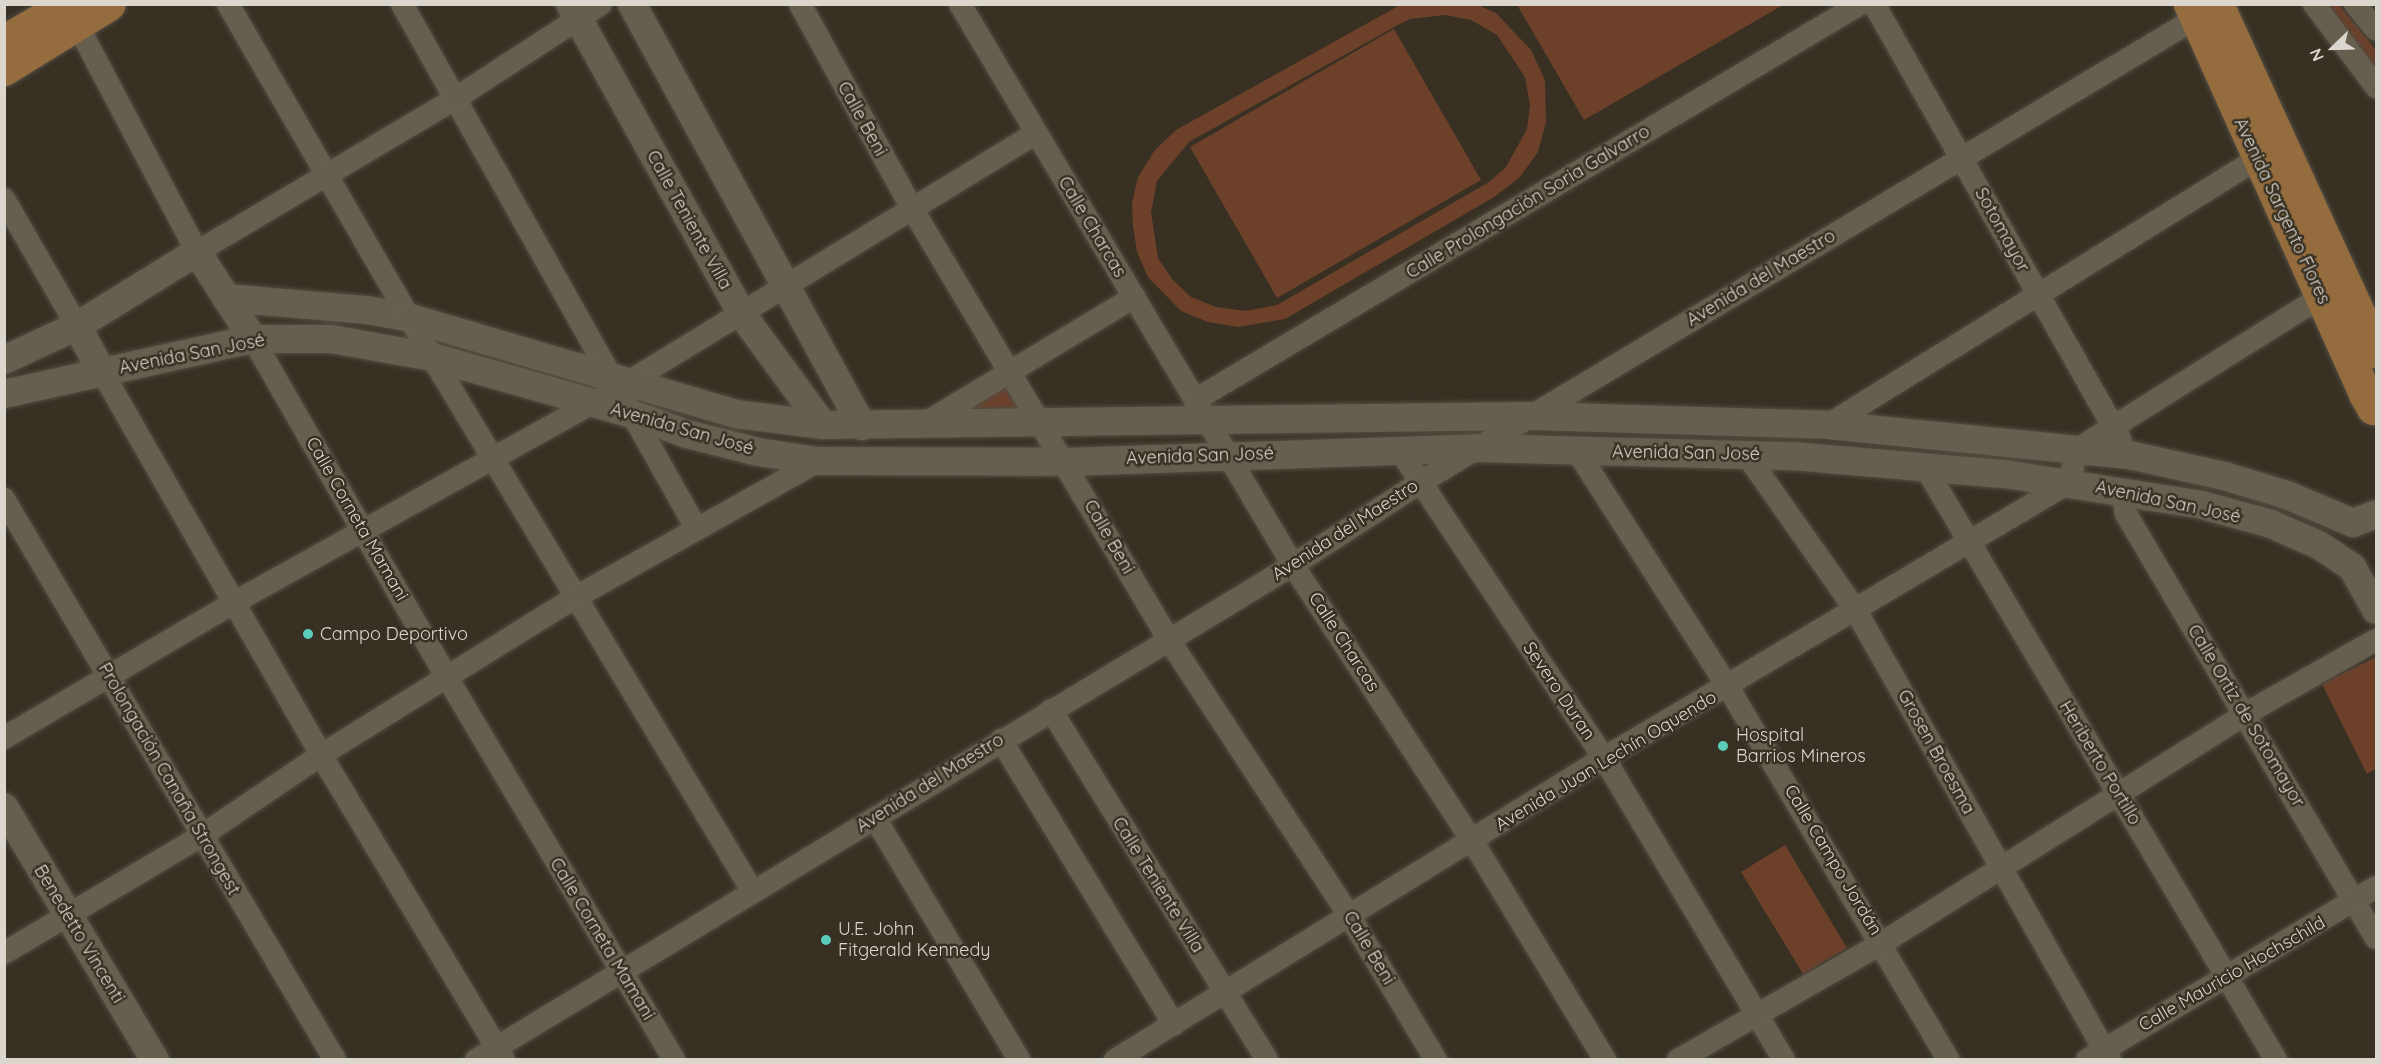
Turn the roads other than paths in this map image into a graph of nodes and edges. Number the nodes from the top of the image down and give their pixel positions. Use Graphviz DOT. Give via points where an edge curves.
graph roads {
  1 [pos="109,4"];
  2 [pos="228,4"];
  3 [pos="402,4"];
  4 [pos="632,4"];
  5 [pos="800,4"];
  6 [pos="960,4"];
  7 [pos="1860,4"];
  8 [pos="1874,4"];
  9 [pos="2314,4"];
  10 [pos="2355,4"];
  11 [pos="2205,8"];
  12 [pos="583,9"];
  13 [pos="71,12"];
  14 [pos="2376,30"];
  15 [pos="4,40"];
  16 [pos="4,69"];
  17 [pos="2376,87"];
  18 [pos="453,100"];
  19 [pos="1036,133"];
  20 [pos="1962,157"];
  21 [pos="2257,159"];
  22 [pos="326,174"];
  23 [pos="4,198"];
  24 [pos="913,210"];
  25 [pos="197,252"];
  26 [pos="784,287"];
  27 [pos="2322,296"];
  28 [pos="1134,297"];
  29 [pos="2038,297"];
  30 [pos="226,298"];
  31 [pos="2368,311"];
  32 [pos="741,313"];
  33 [pos="410,318"];
  34 [pos="76,326"];
  35 [pos="253,339"];
  36 [pos="2376,351"];
  37 [pos="432,357"];
  38 [pos="4,360"];
  39 [pos="102,372"];
  40 [pos="1010,374"];
  41 [pos="619,382"];
  42 [pos="840,385"];
  43 [pos="4,394"];
  44 [pos="591,403"];
  45 [pos="2374,403"];
  46 [pos="1202,411"];
  47 [pos="632,414"];
  48 [pos="1532,416"];
  49 [pos="1042,424"];
  50 [pos="823,425"];
  51 [pos="1828,425"];
  52 [pos="862,426"];
  53 [pos="920,426"];
  54 [pos="2114,426"];
  55 [pos="1478,448"];
  56 [pos="2076,450"];
  57 [pos="1400,451"];
  58 [pos="1577,451"];
  59 [pos="1746,454"];
  60 [pos="1227,455"];
  61 [pos="2129,455"];
  62 [pos="494,456"];
  63 [pos="819,461"];
  64 [pos="1065,462"];
  65 [pos="1925,467"];
  66 [pos="1421,482"];
  67 [pos="2070,482"];
  68 [pos="2123,491"];
  69 [pos="4,499"];
  70 [pos="2376,514"];
  71 [pos="696,528"];
  72 [pos="364,530"];
  73 [pos="1970,545"];
  74 [pos="1293,565"];
  75 [pos="576,597"];
  76 [pos="236,602"];
  77 [pos="1855,609"];
  78 [pos="2376,610"];
  79 [pos="1169,640"];
  80 [pos="2376,640"];
  81 [pos="109,676"];
  82 [pos="448,679"];
  83 [pos="1728,687"];
  84 [pos="1051,710"];
  85 [pos="2245,714"];
  86 [pos="4,738"];
  87 [pos="1001,740"];
  88 [pos="321,755"];
  89 [pos="1604,758"];
  90 [pos="2118,794"];
  91 [pos="4,807"];
  92 [pos="875,818"];
  93 [pos="201,836"];
  94 [pos="1473,842"];
  95 [pos="2001,868"];
  96 [pos="2376,887"];
  97 [pos="753,892"];
  98 [pos="2356,901"];
  99 [pos="68,916"];
  100 [pos="1350,917"];
  101 [pos="2376,938"];
  102 [pos="1882,943"];
  103 [pos="4,953"];
  104 [pos="622,972"];
  105 [pos="2227,977"];
  106 [pos="1224,992"];
  107 [pos="1756,1013"];
  108 [pos="1174,1024"];
  109 [pos="500,1053"];
  110 [pos="2100,1056"];
  111 [pos="155,1059"];
  112 [pos="335,1059"];
  113 [pos="476,1059"];
  114 [pos="674,1059"];
  115 [pos="1019,1059"];
  116 [pos="1115,1059"];
  117 [pos="1267,1059"];
  118 [pos="1436,1059"];
  119 [pos="1605,1059"];
  120 [pos="1678,1059"];
  121 [pos="1784,1059"];
  122 [pos="1949,1059"];
  123 [pos="2276,1059"];
  1 -- 13 [label="main road"];
  2 -- 22 [label="street"];
  3 -- 18 [label="street"];
  4 -- 26 [label="street"];
  5 -- 24 [label="street, Calle Beni"];
  6 -- 19 [label="street, Calle Charcas"];
  7 -- 46 [label="street, Calle Prolongación Soria Galvarro"];
  8 -- 20 [label="street, Sotomayor"];
  9 -- 17 [label="street"];
  10 -- 14 [label="street"];
  11 -- 20 [label="street, Avenida del Maestro"];
  11 -- 21 [label="main road, Avenida Sargento Flores"];
  11 -- 31 [label="main road, Avenida Sargento Flores"];
  12 -- 18 [label="street"];
  12 -- 32 [label="street, Calle Teniente Villa"];
  13 -- 15 [label="main road"];
  13 -- 16 [label="main road"];
  13 -- 25 [label="street, Calle Corneta Mamani"];
  18 -- 22 [label="street"];
  18 -- 41 [label="street"];
  19 -- 24 [label="street"];
  19 -- 28 [label="street, Calle Charcas"];
  20 -- 29 [label="street, Sotomayor"];
  20 -- 48 [label="street, Avenida del Maestro"];
  21 -- 27 [label="main road, Avenida Sargento Flores"];
  21 -- 29 [label="street"];
  22 -- 25 [label="street"];
  22 -- 33 [label="street"];
  23 -- 34 [label="street"];
  24 -- 26 [label="street"];
  24 -- 40 [label="street, Calle Beni"];
  25 -- 30 [label="street, Calle Corneta Mamani"];
  25 -- 34 [label="street"];
  26 -- 32 [label="street"];
  26 -- 42 [label="street"];
  27 -- 45 [label="main road, Avenida Sargento Flores"];
  27 -- 54 [label="street"];
  28 -- 40 [label="street"];
  28 -- 46 [label="street, Calle Charcas"];
  29 -- 51 [label="street"];
  29 -- 54 [label="street, Sotomayor"];
  30 -- 33 [label="street, Avenida San José" via="367,310"];
  30 -- 35 [label="street, Calle Corneta Mamani"];
  31 -- 36 [label="main road, Avenida Sargento Flores"];
  32 -- 41 [label="street"];
  32 -- 50 [label="street, Calle Teniente Villa"];
  33 -- 37 [label="street"];
  33 -- 41 [label="street, Avenida San José"];
  34 -- 38 [label="street"];
  34 -- 39 [label="street"];
  35 -- 37 [label="street, Avenida San José" via="331,339"];
  35 -- 39 [label="street, Avenida San José"];
  35 -- 72 [label="street, Calle Corneta Mamani"];
  37 -- 44 [label="street, Avenida San José"];
  37 -- 62 [label="street"];
  39 -- 43 [label="street, Avenida San José"];
  39 -- 76 [label="street"];
  40 -- 49 [label="street, Calle Beni"];
  40 -- 53 [label="street"];
  41 -- 44 [label="street"];
  41 -- 47 [label="street"];
  41 -- 50 [label="street, Avenida San José" via="736,414"];
  42 -- 50 [label="street"];
  42 -- 52 [label="street"];
  44 -- 47 [label="street, Avenida San José"];
  44 -- 62 [label="street"];
  46 -- 48 [label="street, Avenida San José"];
  46 -- 49 [label="street, Avenida San José"];
  46 -- 60 [label="street, Calle Charcas"];
  47 -- 63 [label="street, Avenida San José" via="687,434 758,452"];
  47 -- 71 [label="street"];
  48 -- 51 [label="street, Avenida San José"];
  48 -- 55 [label="street, Avenida del Maestro"];
  49 -- 53 [label="street, Avenida San José"];
  49 -- 64 [label="street, Calle Beni"];
  50 -- 52 [label="street, Avenida San José"];
  50 -- 63 [label="street"];
  51 -- 56 [label="street, Avenida San José"];
  52 -- 53 [label="street, Avenida San José"];
  54 -- 56 [label="street"];
  54 -- 61 [label="street, Sotomayor"];
  55 -- 57 [label="street, Avenida San José"];
  55 -- 58 [label="street, Avenida San José"];
  55 -- 66 [label="street, Avenida del Maestro"];
  56 -- 61 [label="street, Avenida San José"];
  56 -- 67 [label="street"];
  57 -- 60 [label="street, Avenida San José"];
  57 -- 66 [label="street, Severo Duran"];
  58 -- 59 [label="street, Avenida San José"];
  58 -- 83 [label="street, Calle Campo Jordán"];
  59 -- 65 [label="street, Avenida San José"];
  59 -- 77 [label="street, Grosen Broesma"];
  60 -- 64 [label="street, Avenida San José"];
  60 -- 74 [label="street, Calle Charcas"];
  61 -- 70 [label="street, Avenida San José" via="2287,495 2353,523"];
  62 -- 72 [label="street"];
  62 -- 75 [label="street"];
  63 -- 64 [label="street, Avenida San José"];
  63 -- 71 [label="street"];
  64 -- 79 [label="street, Calle Beni"];
  65 -- 67 [label="street, Avenida San José"];
  65 -- 73 [label="street, Heriberto Portillo"];
  66 -- 74 [label="street, Avenida del Maestro"];
  66 -- 89 [label="street, Severo Duran"];
  67 -- 68 [label="street, Avenida San José"];
  67 -- 73 [label="street, Avenida Juan Lechín Oquendo"];
  68 -- 78 [label="street, Avenida San José" via="2214,508 2271,524 2319,545 2352,567"];
  68 -- 85 [label="street, Calle Ortiz de Sotomayor" via="2126,514"];
  69 -- 81 [label="street, Prolongación Canaña Strongest"];
  71 -- 75 [label="street"];
  72 -- 76 [label="street"];
  72 -- 82 [label="street, Calle Corneta Mamani"];
  73 -- 77 [label="street, Avenida Juan Lechín Oquendo"];
  73 -- 90 [label="street, Heriberto Portillo"];
  74 -- 79 [label="street, Avenida del Maestro"];
  74 -- 94 [label="street, Calle Charcas"];
  75 -- 82 [label="street"];
  75 -- 97 [label="street"];
  76 -- 81 [label="street"];
  76 -- 88 [label="street"];
  77 -- 83 [label="street, Avenida Juan Lechín Oquendo"];
  77 -- 95 [label="street, Grosen Broesma"];
  79 -- 84 [label="street, Avenida del Maestro"];
  79 -- 100 [label="street, Calle Beni"];
  80 -- 85 [label="street"];
  81 -- 86 [label="street"];
  81 -- 93 [label="street, Prolongación Canaña Strongest"];
  82 -- 88 [label="street"];
  82 -- 104 [label="street, Calle Corneta Mamani"];
  83 -- 89 [label="street, Avenida Juan Lechín Oquendo"];
  83 -- 102 [label="street, Calle Campo Jordán"];
  84 -- 87 [label="street, Avenida del Maestro"];
  84 -- 106 [label="street, Calle Teniente Villa"];
  85 -- 90 [label="street"];
  85 -- 98 [label="street, Calle Ortiz de Sotomayor"];
  87 -- 92 [label="street, Avenida del Maestro"];
  87 -- 108 [label="street"];
  88 -- 93 [label="street"];
  88 -- 109 [label="street"];
  89 -- 94 [label="street, Avenida Juan Lechín Oquendo"];
  89 -- 107 [label="street, Severo Duran"];
  90 -- 95 [label="street"];
  90 -- 105 [label="street, Heriberto Portillo"];
  91 -- 99 [label="street, Benedetto Vincenti"];
  92 -- 97 [label="street, Avenida del Maestro"];
  92 -- 115 [label="street"];
  93 -- 99 [label="street"];
  93 -- 112 [label="street, Prolongación Canaña Strongest"];
  94 -- 100 [label="street, Avenida Juan Lechín Oquendo"];
  94 -- 119 [label="street, Calle Charcas"];
  95 -- 102 [label="street"];
  95 -- 110 [label="street, Grosen Broesma"];
  96 -- 98 [label="street, Calle Mauricio Hochschild"];
  97 -- 104 [label="street, Avenida del Maestro"];
  98 -- 101 [label="street, Calle Ortiz de Sotomayor"];
  98 -- 105 [label="street, Calle Mauricio Hochschild"];
  99 -- 103 [label="street"];
  99 -- 111 [label="street, Benedetto Vincenti"];
  100 -- 106 [label="street, Avenida Juan Lechín Oquendo"];
  100 -- 118 [label="street, Calle Beni"];
  102 -- 107 [label="street"];
  102 -- 122 [label="street, Calle Campo Jordán"];
  104 -- 109 [label="street, Avenida del Maestro"];
  104 -- 114 [label="street, Calle Corneta Mamani"];
  105 -- 110 [label="street, Calle Mauricio Hochschild"];
  105 -- 123 [label="street, Heriberto Portillo"];
  106 -- 108 [label="street, Avenida Juan Lechín Oquendo"];
  106 -- 117 [label="street, Calle Teniente Villa"];
  107 -- 120 [label="street"];
  107 -- 121 [label="street, Severo Duran"];
  108 -- 116 [label="street, Avenida Juan Lechín Oquendo"];
  109 -- 113 [label="street, Avenida del Maestro"];
}
